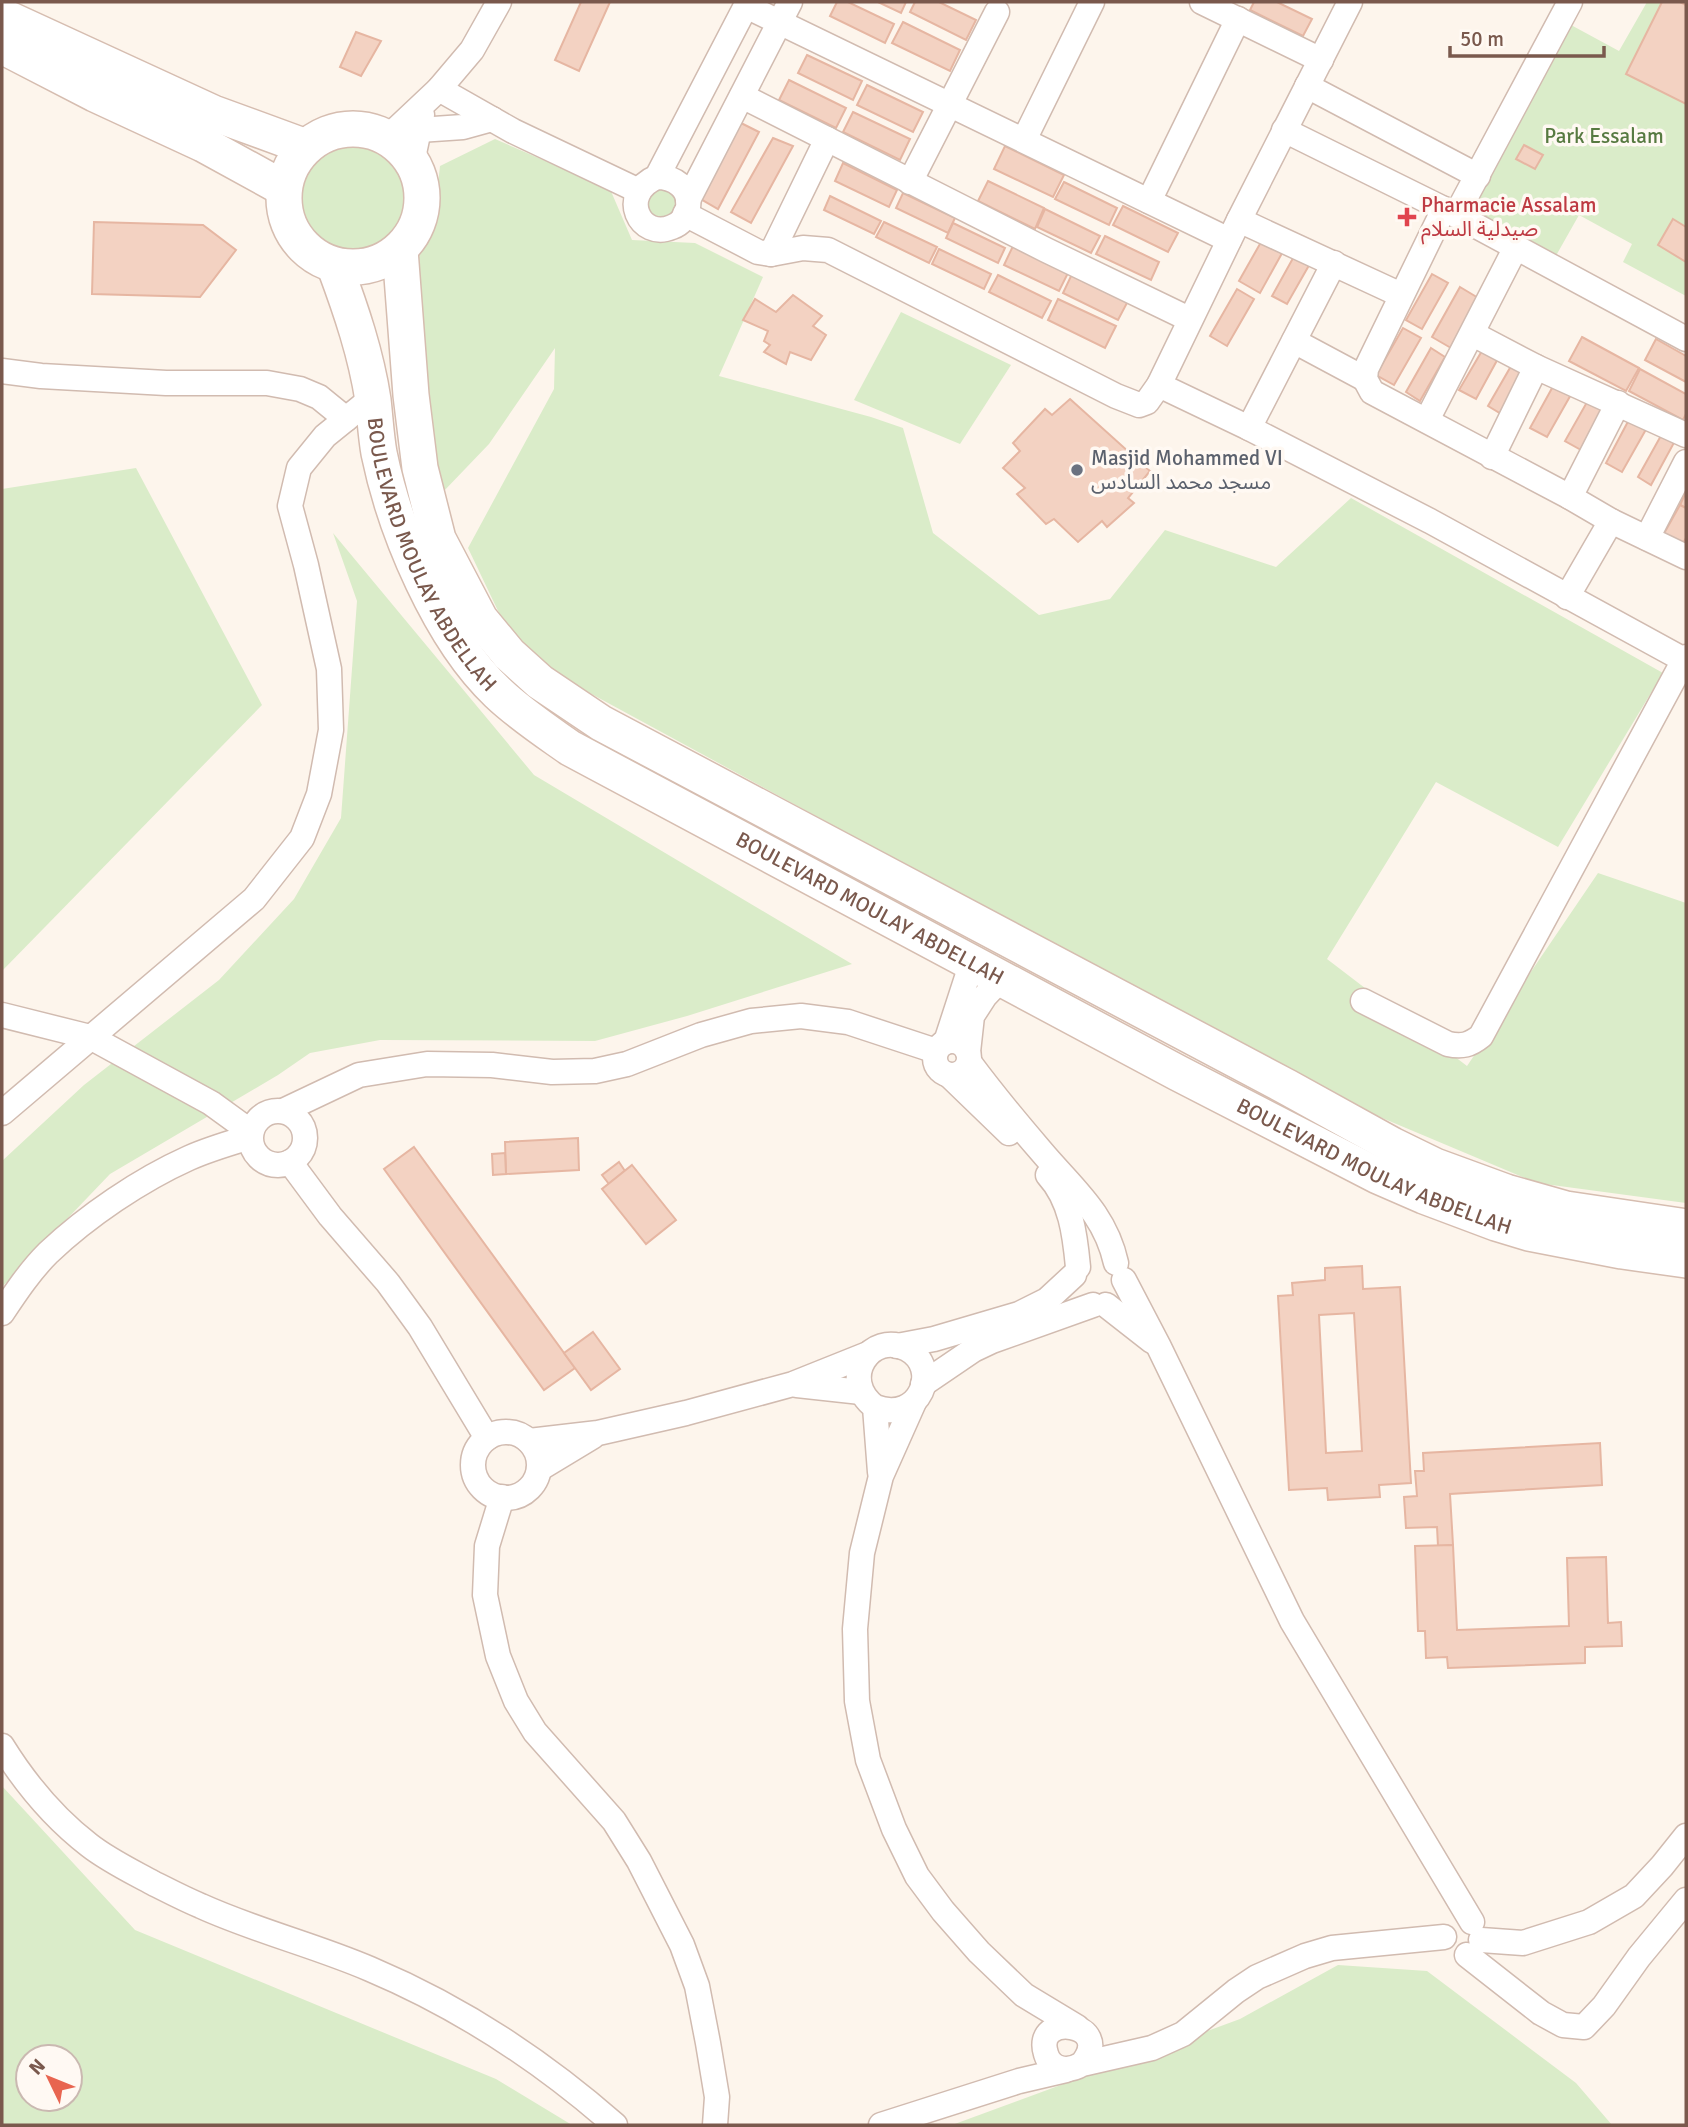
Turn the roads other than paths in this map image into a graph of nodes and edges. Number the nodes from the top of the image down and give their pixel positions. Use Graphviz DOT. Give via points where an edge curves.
graph roads {
  1 [pos="499,2"];
  2 [pos="1092,2"];
  3 [pos="1202,2"];
  4 [pos="1350,2"];
  5 [pos="1570,2"];
  6 [pos="747,4"];
  7 [pos="785,12"];
  8 [pos="997,12"];
  9 [pos="2,16"];
  10 [pos="1238,19"];
  11 [pos="2,46"];
  12 [pos="1321,60"];
  13 [pos="1307,86"];
  14 [pos="432,95"];
  15 [pos="742,96"];
  16 [pos="950,104"];
  17 [pos="492,119"];
  18 [pos="1284,130"];
  19 [pos="827,139"];
  20 [pos="1024,140"];
  21 [pos="406,144"];
  22 [pos="306,147"];
  23 [pos="1478,176"];
  24 [pos="910,182"];
  25 [pos="648,184"];
  26 [pos="283,188"];
  27 [pos="1149,201"];
  28 [pos="687,207"];
  29 [pos="1450,212"];
  30 [pos="1234,230"];
  31 [pos="1516,247"];
  32 [pos="400,250"];
  33 [pos="771,254"];
  34 [pos="1334,263"];
  35 [pos="335,267"];
  36 [pos="1401,295"];
  37 [pos="1189,319"];
  38 [pos="1473,334"];
  39 [pos="1686,339"];
  40 [pos="1294,341"];
  41 [pos="1536,367"];
  42 [pos="2,371"];
  43 [pos="1365,379"];
  44 [pos="1159,385"];
  45 [pos="1618,403"];
  46 [pos="359,408"];
  47 [pos="1427,420"];
  48 [pos="1249,428"];
  49 [pos="1686,435"];
  50 [pos="1492,457"];
  51 [pos="1686,461"];
  52 [pos="1570,497"];
  53 [pos="1611,521"];
  54 [pos="1647,538"];
  55 [pos="1686,557"];
  56 [pos="1567,597"];
  57 [pos="1685,659"];
  58 [pos="1678,690"];
  59 [pos="972,961"];
  60 [pos="1002,978"];
  61 [pos="1363,1001"];
  62 [pos="2,1015"];
  63 [pos="90,1037"];
  64 [pos="954,1057"];
  65 [pos="359,1075"];
  66 [pos="212,1103"];
  67 [pos="274,1112"];
  68 [pos="2,1113"];
  69 [pos="303,1126"];
  70 [pos="253,1142"];
  71 [pos="290,1162"];
  72 [pos="1686,1227"];
  73 [pos="1686,1260"];
  74 [pos="1076,1271"];
  75 [pos="1120,1271"];
  76 [pos="1099,1305"];
  77 [pos="2,1312"];
  78 [pos="1158,1345"];
  79 [pos="897,1346"];
  80 [pos="868,1354"];
  81 [pos="793,1384"];
  82 [pos="919,1393"];
  83 [pos="868,1400"];
  84 [pos="598,1433"];
  85 [pos="487,1438"];
  86 [pos="529,1441"];
  87 [pos="539,1469"];
  88 [pos="881,1476"];
  89 [pos="502,1497"];
  90 [pos="2,1746"];
  91 [pos="1686,1836"];
  92 [pos="1686,1900"];
  93 [pos="1461,1938"];
  94 [pos="1024,1995"];
  95 [pos="1080,2030"];
  96 [pos="1046,2046"];
  97 [pos="1152,2048"];
  98 [pos="1074,2067"];
  99 [pos="1019,2081"];
  100 [pos="717,2097"];
  101 [pos="615,2125"];
  102 [pos="715,2125"];
  103 [pos="731,2125"];
  104 [pos="881,2125"];
  1 -- 14 [label="street" via="472,50"];
  2 -- 20 [label="street"];
  3 -- 10 [label="street"];
  4 -- 12 [label="street"];
  5 -- 23 [label="street"];
  6 -- 7 [label="street"];
  6 -- 25 [label="street"];
  7 -- 15 [label="street"];
  7 -- 16 [label="street"];
  8 -- 16 [label="street"];
  9 -- 22 [label="main road" via="213,113"];
  10 -- 12 [label="street"];
  10 -- 27 [label="street"];
  11 -- 26 [label="main road"];
  12 -- 13 [label="street"];
  13 -- 18 [label="street"];
  13 -- 23 [label="street"];
  14 -- 17 [label="street"];
  14 -- 21 [label="street"];
  14 -- 21 [label="street"];
  15 -- 19 [label="street"];
  15 -- 28 [label="street"];
  16 -- 20 [label="street"];
  16 -- 24 [label="street"];
  17 -- 21 [label="street"];
  17 -- 25 [label="street"];
  18 -- 29 [label="street"];
  18 -- 30 [label="street"];
  19 -- 24 [label="street"];
  19 -- 33 [label="street"];
  20 -- 27 [label="street"];
  21 -- 22 [label="main road" via="354,129 320,137"];
  21 -- 32 [label="main road" via="422,199 416,226"];
  22 -- 26 [label="main road" via="291,165"];
  23 -- 29 [label="street"];
  24 -- 37 [label="street"];
  25 -- 28 [label="street" via="666,177 678,182 687,193"];
  25 -- 28 [label="street" via="635,204 650,227 667,230 677,225"];
  26 -- 35 [label="main road" via="286,222 305,251"];
  27 -- 30 [label="street"];
  28 -- 33 [label="street" via="758,252"];
  29 -- 31 [label="street"];
  29 -- 36 [label="street"];
  30 -- 34 [label="street"];
  30 -- 37 [label="street"];
  31 -- 38 [label="street"];
  31 -- 39 [label="street"];
  32 -- 35 [label="main road" via="370,267"];
  32 -- 72 [label="main road, BOULEVARD MOULAY ABDELLAH" via="420,468 438,539 480,619 540,682 601,723 1436,1166 1566,1209"];
  33 -- 44 [label="street" via="803,248 828,250 1129,402 1147,402"];
  34 -- 36 [label="street"];
  34 -- 40 [label="street"];
  35 -- 46 [label="main road, BOULEVARD MOULAY ABDELLAH" via="353,316"];
  36 -- 43 [label="street" via="1369,360"];
  37 -- 44 [label="street"];
  38 -- 41 [label="street"];
  38 -- 47 [label="street"];
  40 -- 43 [label="street"];
  40 -- 48 [label="street"];
  41 -- 45 [label="street"];
  41 -- 50 [label="street"];
  42 -- 46 [label="street" via="166,383 267,383"];
  43 -- 47 [label="street" via="1372,392"];
  44 -- 48 [label="street"];
  45 -- 49 [label="street"];
  45 -- 52 [label="street"];
  46 -- 59 [label="main road, BOULEVARD MOULAY ABDELLAH" via="379,452 402,536 446,626 497,693 570,748"];
  46 -- 63 [label="street" via="325,436 299,468 290,506 329,669 331,730 319,794 302,838 254,899"];
  47 -- 50 [label="street"];
  48 -- 56 [label="street"];
  50 -- 52 [label="street"];
  51 -- 54 [label="street"];
  52 -- 53 [label="street"];
  53 -- 54 [label="street"];
  53 -- 56 [label="street"];
  54 -- 55 [label="street"];
  56 -- 57 [label="street"];
  57 -- 58 [label="street"];
  58 -- 61 [label="street" via="1481,1036 1472,1044 1448,1045"];
  59 -- 60 [label="main road, BOULEVARD MOULAY ABDELLAH"];
  59 -- 64 [label="street"];
  60 -- 64 [label="street" via="972,1016"];
  60 -- 73 [label="main road, BOULEVARD MOULAY ABDELLAH" via="1250,1111 1424,1196 1529,1233"];
  62 -- 63 [label="street"];
  63 -- 66 [label="street"];
  63 -- 68 [label="street"];
  64 -- 65 [label="street" via="848,1022 801,1016 751,1020 595,1071 427,1064"];
  64 -- 74 [label="street" via="1005,1129 1056,1183 1074,1231"];
  64 -- 75 [label="street" via="1076,1187 1105,1228"];
  65 -- 67 [label="street"];
  65 -- 69 [label="street"];
  66 -- 67 [label="street"];
  66 -- 70 [label="street"];
  67 -- 69 [label="street" via="291,1113"];
  67 -- 70 [label="street" via="254,1124"];
  69 -- 71 [label="street" via="305,1142"];
  70 -- 71 [label="street" via="265,1163"];
  70 -- 77 [label="street" via="190,1157 82,1224 46,1255"];
  71 -- 85 [label="street" via="420,1327"];
  74 -- 75 [label="street" via="1087,1259 1099,1256"];
  74 -- 76 [label="street" via="1075,1290 1086,1302"];
  74 -- 79 [label="street" via="1047,1300 1019,1314"];
  75 -- 76 [label="street" via="1123,1287 1117,1298"];
  75 -- 78 [label="street"];
  76 -- 78 [label="street"];
  76 -- 82 [label="street" via="992,1340"];
  78 -- 93 [label="street" via="1292,1621 1448,1884"];
  79 -- 80 [label="street"];
  79 -- 82 [label="street" via="915,1355 921,1364 924,1374"];
  80 -- 81 [label="street"];
  80 -- 83 [label="street" via="858,1372 858,1383"];
  81 -- 83 [label="street"];
  81 -- 84 [label="street"];
  82 -- 83 [label="street" via="905,1408 895,1411 885,1411"];
  82 -- 88 [label="street"];
  83 -- 88 [label="street"];
  84 -- 86 [label="street"];
  84 -- 87 [label="street"];
  85 -- 86 [label="street" via="504,1432"];
  85 -- 89 [label="street" via="475,1456 476,1478 491,1494"];
  86 -- 87 [label="street" via="536,1449"];
  87 -- 89 [label="street" via="530,1488"];
  88 -- 94 [label="street" via="862,1553 855,1629 857,1701 868,1760 917,1875 979,1952"];
  89 -- 100 [label="street" via="487,1546 485,1595 498,1656 528,1722 614,1821 682,1945 697,1986"];
  90 -- 101 [label="street" via="56,1815 89,1845 126,1869 201,1906 415,1989 508,2042"];
  91 -- 93 [label="street" via="1634,1896 1589,1922 1523,1943"];
  92 -- 93 [label="street" via="1584,2027 1563,2025 1541,2012"];
  93 -- 97 [label="street" via="1332,1948 1292,1961 1256,1977 1182,2034"];
  94 -- 95 [label="street"];
  94 -- 96 [label="street"];
  95 -- 96 [label="street" via="1060,2026 1052,2031"];
  95 -- 97 [label="street"];
  95 -- 98 [label="street" via="1090,2049 1088,2057"];
  96 -- 98 [label="street" via="1058,2068"];
  96 -- 99 [label="street"];
  97 -- 98 [label="street"];
  98 -- 99 [label="street"];
  99 -- 104 [label="street"];
  100 -- 102 [label="street"];
  100 -- 103 [label="street"];
}
